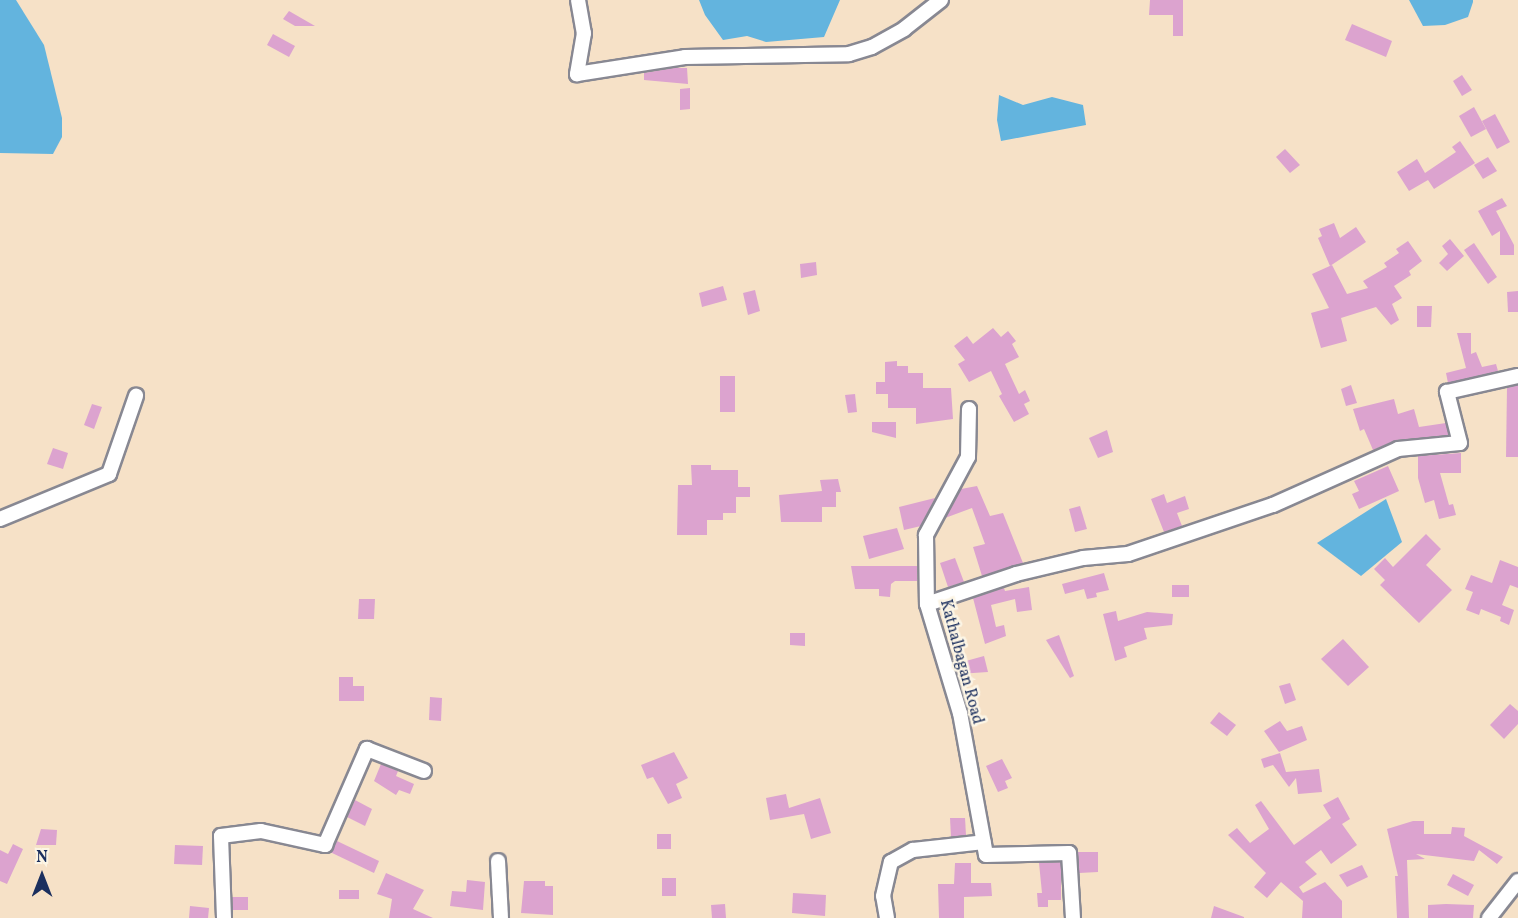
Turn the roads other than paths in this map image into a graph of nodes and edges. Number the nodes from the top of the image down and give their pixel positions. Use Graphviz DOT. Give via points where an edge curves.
graph roads {
  1 [pos="579,0"];
  2 [pos="941,0"];
  3 [pos="1518,376"];
  4 [pos="136,396"];
  5 [pos="969,409"];
  6 [pos="0,519"];
  7 [pos="927,604"];
  8 [pos="424,771"];
  9 [pos="984,843"];
  10 [pos="498,861"];
  11 [pos="1518,881"];
  12 [pos="224,918"];
  13 [pos="501,918"];
  14 [pos="887,918"];
  15 [pos="1073,918"];
  16 [pos="1489,918"];
  1 -- 2 [label="street" via="584,33 578,74 685,57 849,54 904,30"];
  3 -- 7 [label="street" via="1447,392 1460,443 1398,449 1273,505 1128,554 1083,558 1016,574"];
  4 -- 6 [label="street" via="109,474"];
  5 -- 7 [label="street, Kathalbagan Road" via="968,457 926,535"];
  7 -- 9 [label="street, Kathalbagan Road" via="960,713"];
  8 -- 12 [label="street" via="367,749 325,846 261,831 221,836"];
  9 -- 14 [label="street" via="913,850 891,862 883,896"];
  9 -- 15 [label="street" via="986,855 1069,853"];
  10 -- 13 [label="street"];
  11 -- 16 [label="street"];
}
